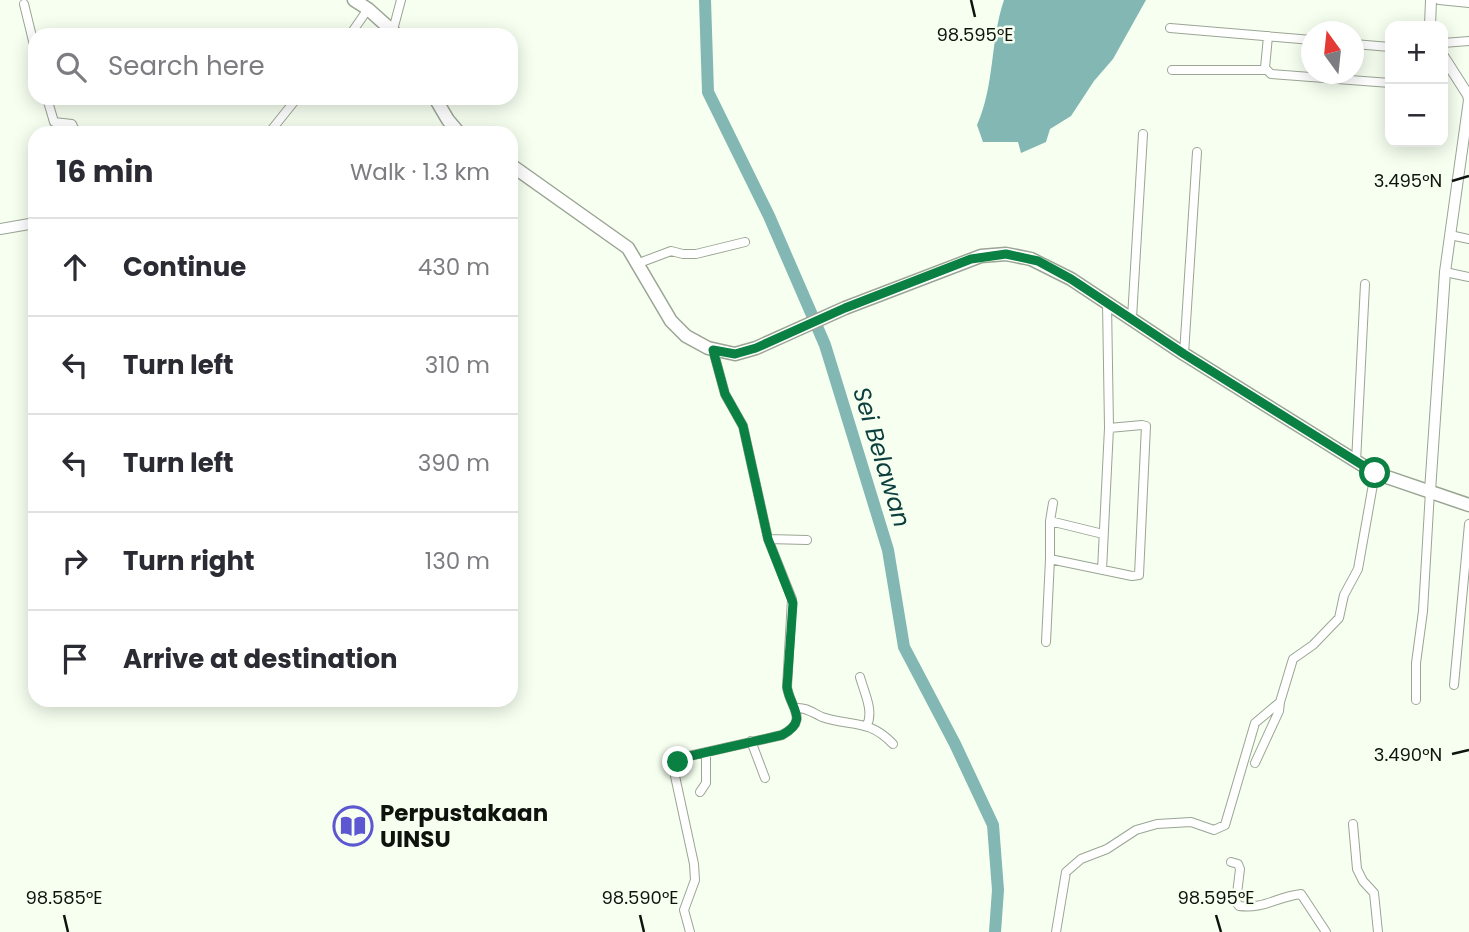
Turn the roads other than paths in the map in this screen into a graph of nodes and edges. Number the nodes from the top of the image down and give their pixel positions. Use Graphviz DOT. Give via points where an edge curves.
graph roads {
  1 [pos="354,0"];
  2 [pos="401,0"];
  3 [pos="1431,0"];
  4 [pos="1438,0"];
  5 [pos="1469,3"];
  6 [pos="24,4"];
  7 [pos="368,9"];
  8 [pos="1430,21"];
  9 [pos="1170,27"];
  10 [pos="30,28"];
  11 [pos="355,28"];
  12 [pos="389,28"];
  13 [pos="396,28"];
  14 [pos="1268,36"];
  15 [pos="1301,39"];
  16 [pos="1469,41"];
  17 [pos="1448,43"];
  18 [pos="1364,45"];
  19 [pos="1385,47"];
  20 [pos="1448,64"];
  21 [pos="1172,70"];
  22 [pos="1265,70"];
  23 [pos="1385,83"];
  24 [pos="49,105"];
  25 [pos="291,105"];
  26 [pos="439,105"];
  27 [pos="73,126"];
  28 [pos="275,126"];
  29 [pos="453,126"];
  30 [pos="1143,134"];
  31 [pos="1197,152"];
  32 [pos="1465,152"];
  33 [pos="518,172"];
  34 [pos="28,224"];
  35 [pos="0,229"];
  36 [pos="1450,235"];
  37 [pos="1469,239"];
  38 [pos="746,242"];
  39 [pos="639,263"];
  40 [pos="1445,272"];
  41 [pos="1469,277"];
  42 [pos="1365,284"];
  43 [pos="1107,302"];
  44 [pos="1132,318"];
  45 [pos="713,350"];
  46 [pos="1184,354"];
  47 [pos="1109,428"];
  48 [pos="1356,462"];
  49 [pos="1375,473"];
  50 [pos="1430,491"];
  51 [pos="1054,503"];
  52 [pos="1469,505"];
  53 [pos="1050,521"];
  54 [pos="1469,524"];
  55 [pos="1103,534"];
  56 [pos="768,539"];
  57 [pos="807,540"];
  58 [pos="1050,559"];
  59 [pos="1102,570"];
  60 [pos="1046,642"];
  61 [pos="860,677"];
  62 [pos="1454,685"];
  63 [pos="1416,700"];
  64 [pos="1280,702"];
  65 [pos="796,708"];
  66 [pos="867,725"];
  67 [pos="751,741"];
  68 [pos="893,744"];
  69 [pos="706,752"];
  70 [pos="1255,763"];
  71 [pos="765,778"];
  72 [pos="700,792"];
  73 [pos="1353,824"];
  74 [pos="1231,862"];
  75 [pos="690,932"];
  76 [pos="1056,932"];
  77 [pos="1325,932"];
  78 [pos="1378,932"];
  1 -- 7 [label="main road"];
  2 -- 13 [label="street"];
  3 -- 8 [label="street"];
  4 -- 5 [label="street"];
  6 -- 10 [label="street"];
  7 -- 11 [label="street"];
  7 -- 12 [label="main road"];
  9 -- 14 [label="street"];
  14 -- 15 [label="street"];
  14 -- 22 [label="street"];
  16 -- 17 [label="street"];
  18 -- 19 [label="street"];
  20 -- 32 [label="street" via="1468,95"];
  21 -- 22 [label="street"];
  22 -- 23 [label="street" via="1273,75"];
  24 -- 27 [label="street" via="54,122"];
  25 -- 28 [label="street"];
  26 -- 29 [label="main road"];
  30 -- 44 [label="street"];
  31 -- 46 [label="street"];
  32 -- 36 [label="street"];
  33 -- 39 [label="main road" via="621,242"];
  34 -- 35 [label="street"];
  36 -- 37 [label="street"];
  36 -- 40 [label="street"];
  38 -- 39 [label="street" via="688,255 671,251"];
  39 -- 45 [label="main road" via="671,321 686,336"];
  40 -- 41 [label="street"];
  40 -- 50 [label="street"];
  42 -- 48 [label="street"];
  43 -- 44 [label="main road"];
  43 -- 45 [label="main road" via="1046,265 1006,254 971,259 741,353"];
  43 -- 47 [label="street"];
  44 -- 46 [label="main road"];
  45 -- 56 [label="street" via="725,394 743,426"];
  46 -- 48 [label="main road"];
  47 -- 55 [label="street"];
  47 -- 59 [label="street" via="1146,426 1140,564 1137,576"];
  48 -- 49 [label="main road"];
  49 -- 50 [label="main road"];
  49 -- 64 [label="street" via="1358,569 1339,618 1293,659"];
  50 -- 52 [label="main road"];
  50 -- 63 [label="street"];
  51 -- 53 [label="street"];
  53 -- 55 [label="street"];
  53 -- 58 [label="street"];
  54 -- 62 [label="street"];
  55 -- 59 [label="street"];
  56 -- 57 [label="street"];
  56 -- 65 [label="street" via="793,603 787,687"];
  58 -- 59 [label="street"];
  58 -- 60 [label="street"];
  61 -- 66 [label="street" via="870,711"];
  64 -- 70 [label="street"];
  64 -- 76 [label="street" via="1255,723 1222,828 1191,822 1157,824 1081,859 1066,872"];
  65 -- 66 [label="street"];
  65 -- 67 [label="street" via="797,720 790,731"];
  66 -- 68 [label="street"];
  67 -- 69 [label="street"];
  67 -- 71 [label="street"];
  69 -- 72 [label="street" via="706,783"];
  69 -- 75 [label="street" via="690,756 676,767 677,792 694,864 695,880 684,910"];
  73 -- 78 [label="street" via="1357,869 1374,893"];
  74 -- 77 [label="street" via="1240,869 1239,906 1255,908 1301,894"];
}
